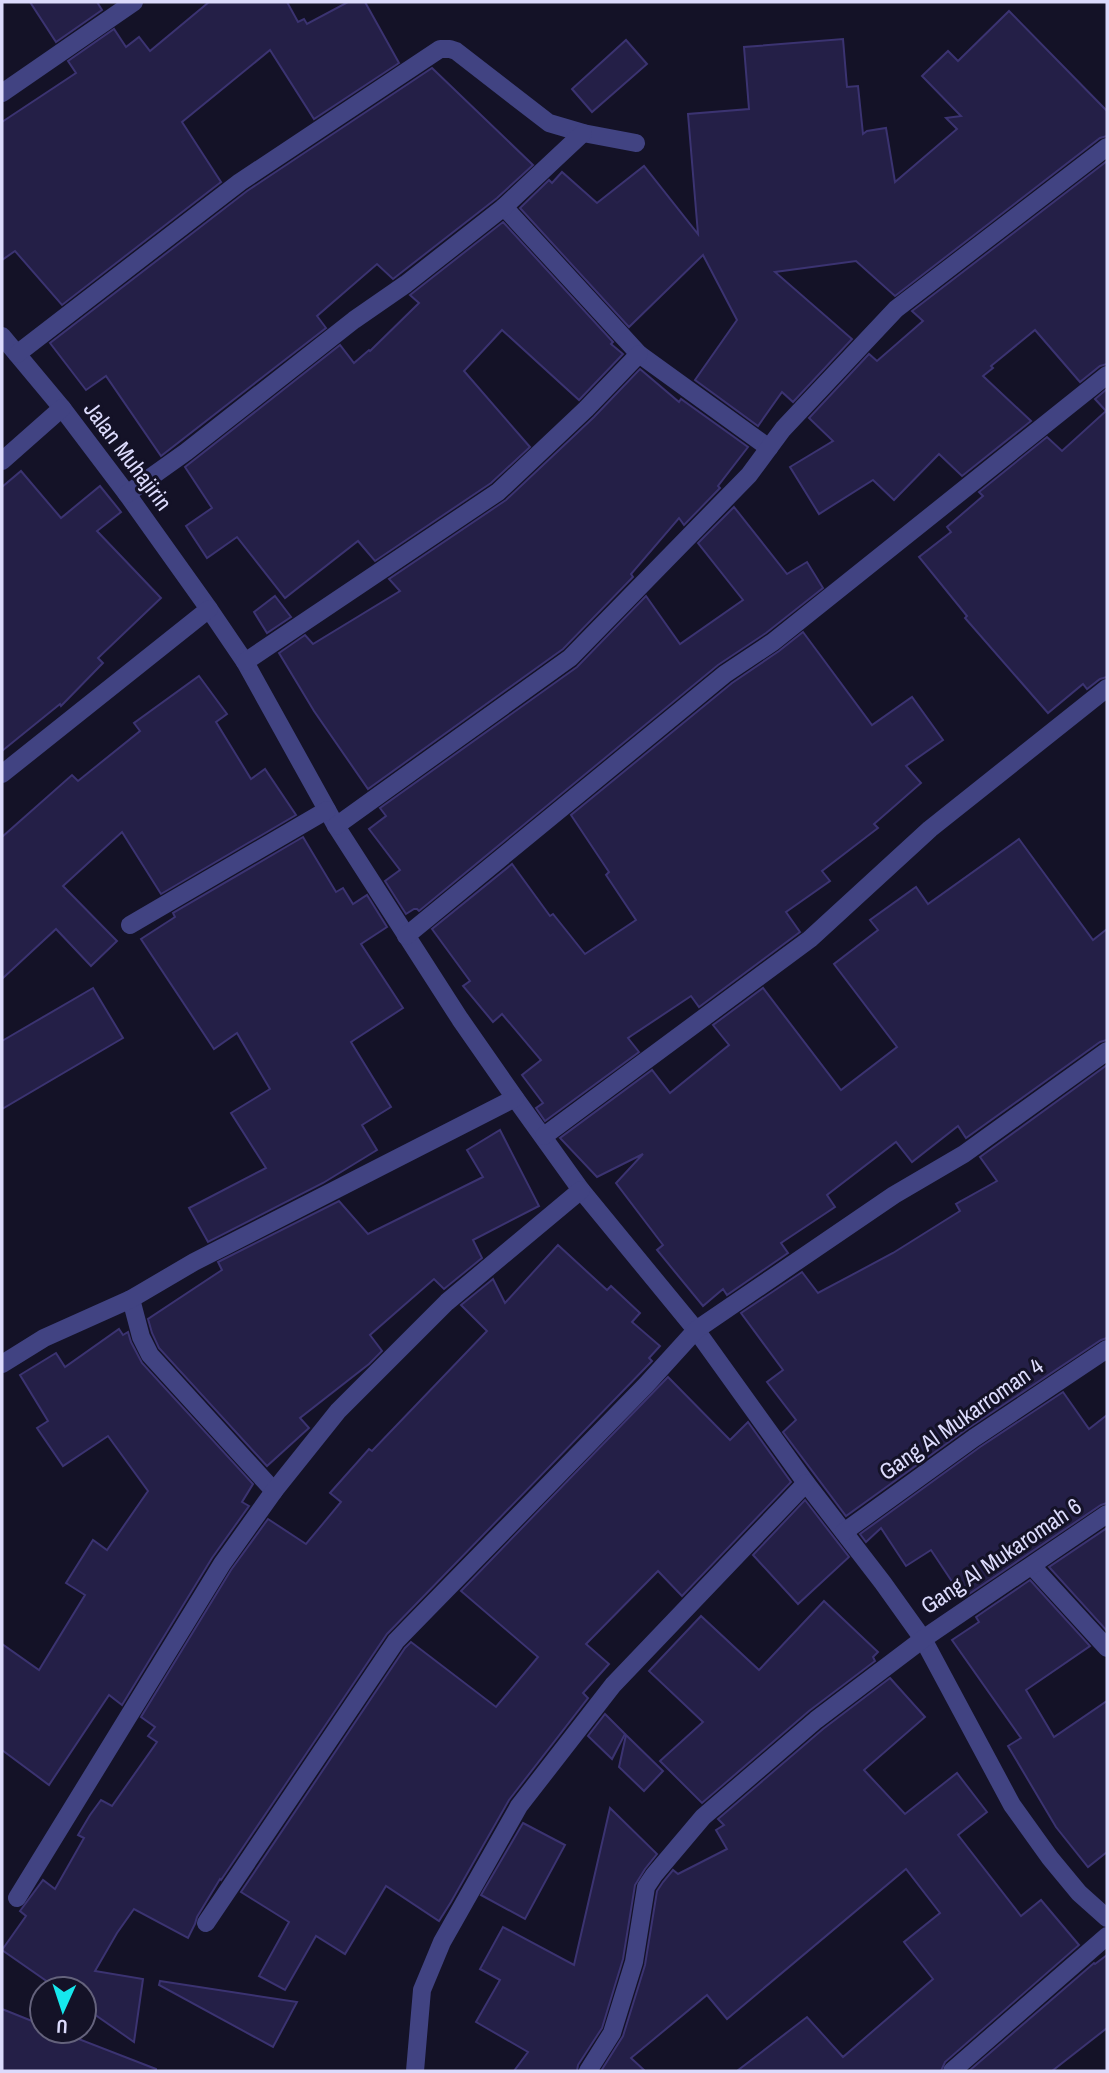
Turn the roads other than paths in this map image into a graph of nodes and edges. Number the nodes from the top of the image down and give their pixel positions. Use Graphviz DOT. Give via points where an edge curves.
graph roads {
  1 [pos="134,2"];
  2 [pos="2,93"];
  3 [pos="583,133"];
  4 [pos="636,143"];
  5 [pos="1107,147"];
  6 [pos="504,207"];
  7 [pos="2,336"];
  8 [pos="17,354"];
  9 [pos="639,354"];
  10 [pos="1107,375"];
  11 [pos="62,408"];
  12 [pos="769,448"];
  13 [pos="2,461"];
  14 [pos="127,494"];
  15 [pos="209,609"];
  16 [pos="245,662"];
  17 [pos="1107,688"];
  18 [pos="2,774"];
  19 [pos="332,818"];
  20 [pos="130,925"];
  21 [pos="406,936"];
  22 [pos="1107,1051"];
  23 [pos="514,1098"];
  24 [pos="544,1136"];
  25 [pos="581,1190"];
  26 [pos="131,1299"];
  27 [pos="696,1330"];
  28 [pos="1107,1349"];
  29 [pos="2,1364"];
  30 [pos="806,1483"];
  31 [pos="274,1492"];
  32 [pos="1107,1514"];
  33 [pos="844,1532"];
  34 [pos="1032,1566"];
  35 [pos="923,1640"];
  36 [pos="1107,1648"];
  37 [pos="17,1898"];
  38 [pos="1107,1918"];
  39 [pos="206,1923"];
  40 [pos="1107,1936"];
  41 [pos="415,2071"];
  42 [pos="588,2071"];
  43 [pos="952,2071"];
  1 -- 2 [label="street"];
  3 -- 4 [label="street"];
  3 -- 6 [label="street"];
  3 -- 8 [label="street" via="549,122 456,51 440,49 240,182"];
  5 -- 12 [label="street" via="897,309"];
  6 -- 9 [label="street"];
  6 -- 14 [label="street"];
  7 -- 8 [label="street, Jalan Muhajirin"];
  8 -- 11 [label="street, Jalan Muhajirin"];
  9 -- 12 [label="street"];
  9 -- 16 [label="street" via="498,492"];
  10 -- 21 [label="street" via="773,642 705,689"];
  11 -- 13 [label="street"];
  11 -- 14 [label="street, Jalan Muhajirin"];
  12 -- 19 [label="street" via="749,475 570,658"];
  14 -- 15 [label="street, Jalan Muhajirin"];
  15 -- 16 [label="street, Jalan Muhajirin"];
  15 -- 18 [label="street"];
  16 -- 19 [label="street, Jalan Muhajirin"];
  17 -- 24 [label="street" via="930,829 810,939"];
  19 -- 20 [label="street"];
  19 -- 21 [label="street, Jalan Muhajirin"];
  21 -- 23 [label="street, Jalan Muhajirin"];
  22 -- 27 [label="street" via="964,1154 894,1195"];
  23 -- 24 [label="street, Jalan Muhajirin"];
  23 -- 26 [label="street"];
  24 -- 25 [label="street, Jalan Muhajirin"];
  25 -- 27 [label="street, Jalan Muhajirin"];
  25 -- 31 [label="street" via="447,1302 338,1411"];
  26 -- 29 [label="street" via="44,1338"];
  26 -- 31 [label="street" via="150,1355"];
  27 -- 30 [label="street, Jalan Muhajirin"];
  27 -- 39 [label="street" via="396,1641"];
  28 -- 33 [label="street, Gang Al Mukarroman 4"];
  30 -- 33 [label="street, Jalan Muhajirin"];
  30 -- 41 [label="street" via="613,1685 519,1806 442,1942 422,1990"];
  31 -- 37 [label="street" via="222,1564"];
  32 -- 34 [label="street, Gang Al Mukaromah 6"];
  33 -- 35 [label="street, Jalan Muhajirin"];
  34 -- 35 [label="street, Gang Al Mukaromah 6"];
  34 -- 36 [label="street"];
  35 -- 38 [label="street, Jalan Muhajirin" via="1012,1805 1079,1893"];
  35 -- 42 [label="street, Gang Al Mukaromah 6" via="816,1720 714,1808 654,1875 646,1887 634,1962 612,2034"];
  40 -- 43 [label="street"];
}
